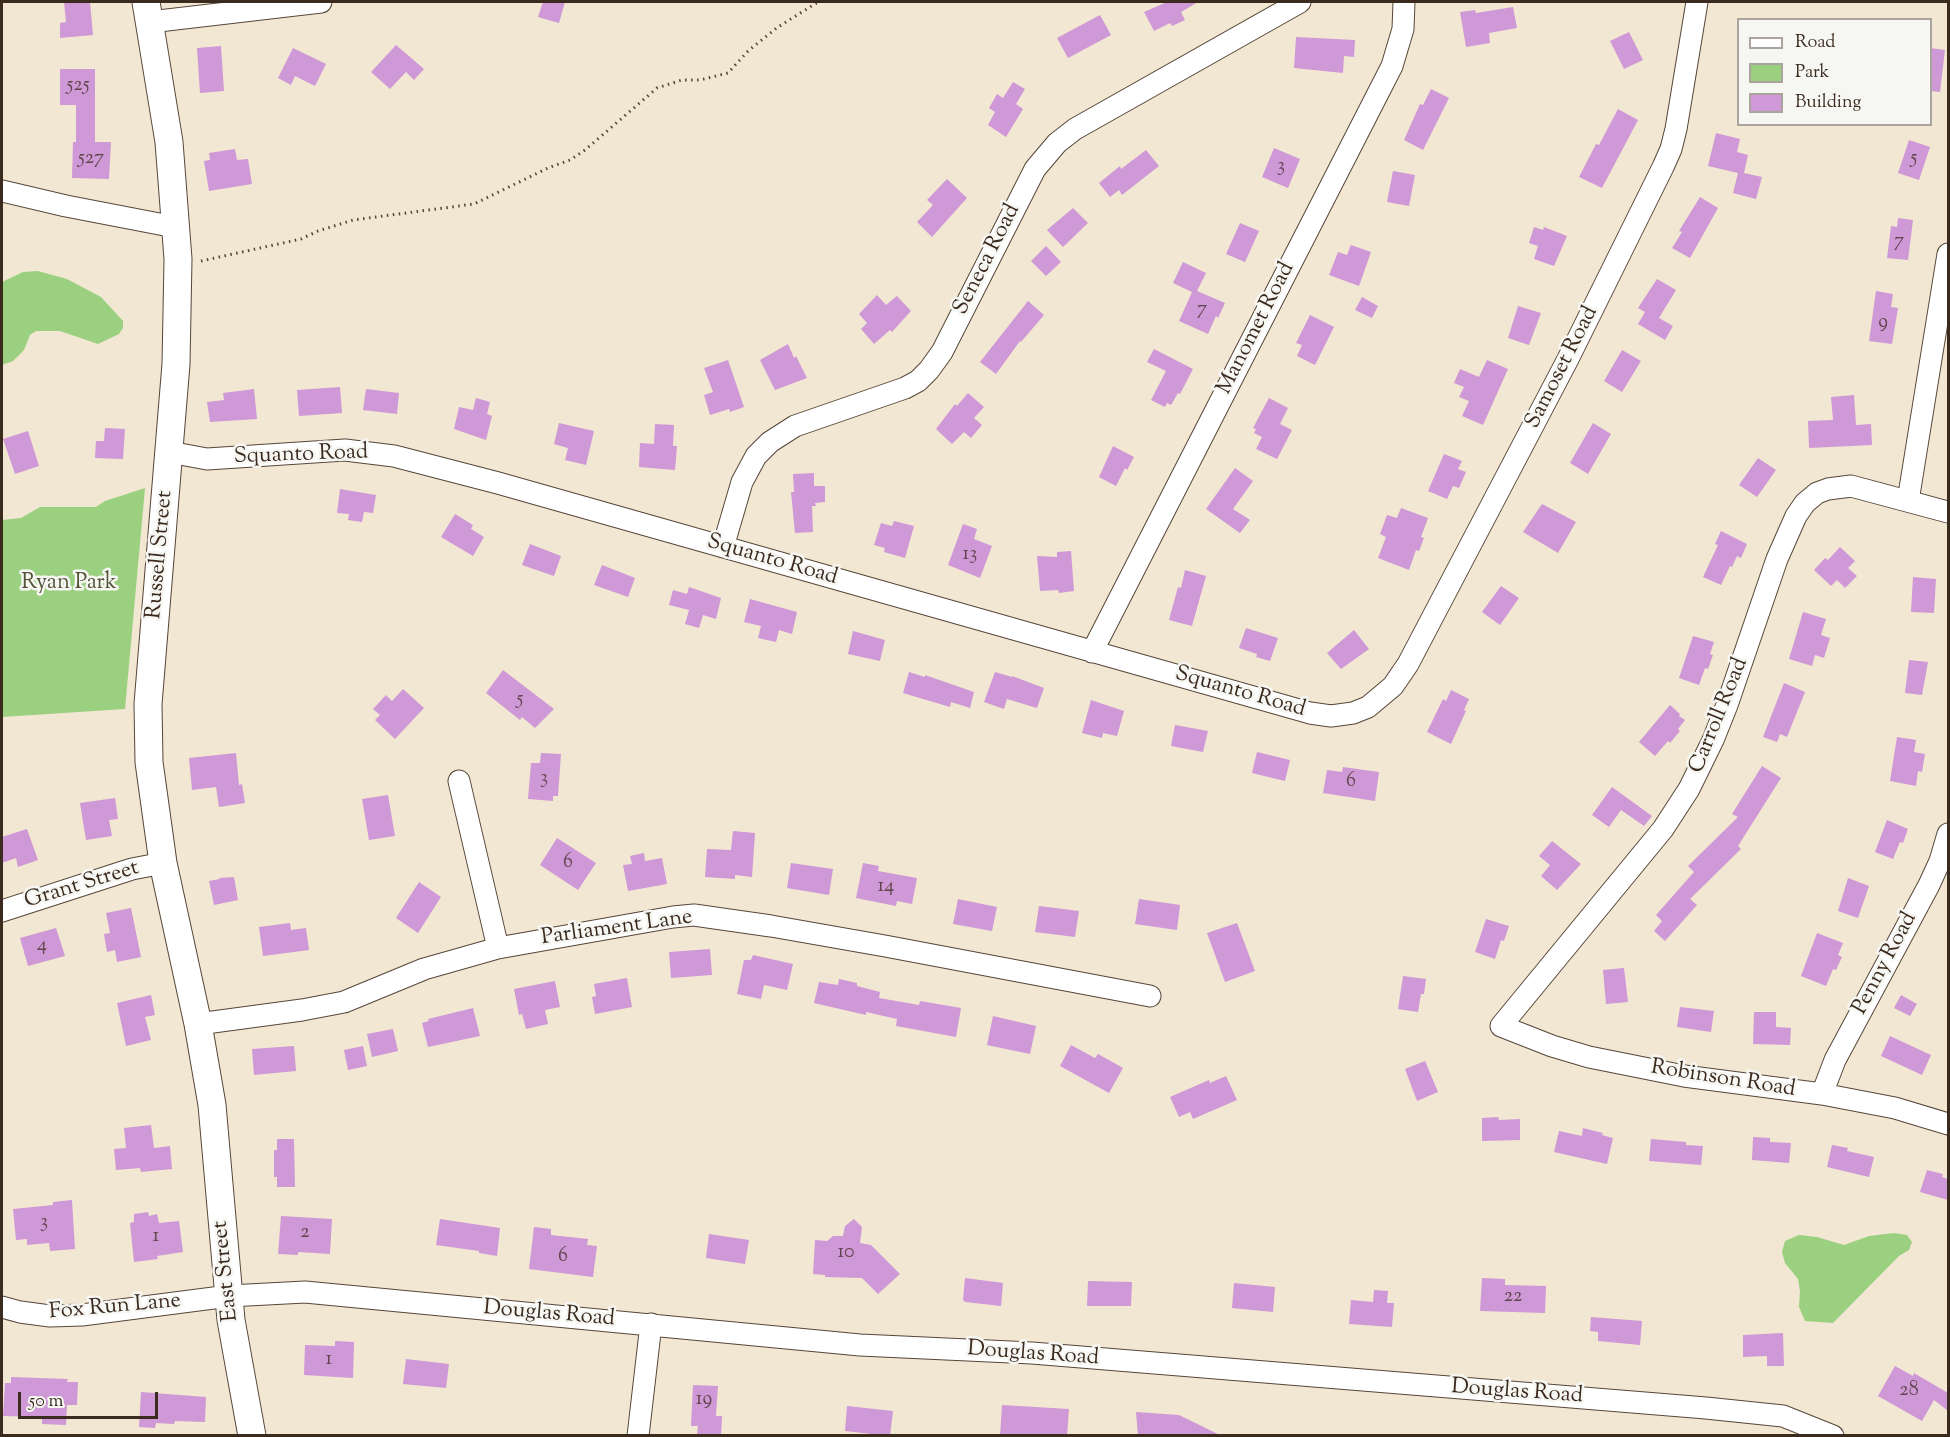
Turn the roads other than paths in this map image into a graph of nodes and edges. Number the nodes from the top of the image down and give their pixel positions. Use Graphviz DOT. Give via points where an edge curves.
graph roads {
  1 [pos="321,2"];
  2 [pos="1300,2"];
  3 [pos="1404,2"];
  4 [pos="1697,2"];
  5 [pos="148,12"];
  6 [pos="2,191"];
  7 [pos="176,226"];
  8 [pos="1948,254"];
  9 [pos="170,452"];
  10 [pos="1908,501"];
  11 [pos="1948,512"];
  12 [pos="723,547"];
  13 [pos="1092,652"];
  14 [pos="1368,707"];
  15 [pos="459,781"];
  16 [pos="1948,834"];
  17 [pos="164,863"];
  18 [pos="2,911"];
  19 [pos="498,948"];
  20 [pos="1150,996"];
  21 [pos="198,1024"];
  22 [pos="1501,1026"];
  23 [pos="1822,1094"];
  24 [pos="212,1105"];
  25 [pos="1948,1124"];
  26 [pos="229,1296"];
  27 [pos="2,1306"];
  28 [pos="651,1324"];
  29 [pos="252,1436"];
  30 [pos="638,1436"];
  31 [pos="1833,1436"];
  1 -- 5 [label="street"];
  2 -- 12 [label="street, Seneca Road" via="1075,129 1057,143 1035,169 942,352 929,370 905,388 795,426 770,442 756,456 742,482"];
  3 -- 13 [label="street, Manomet Road" via="1403,29 1392,66"];
  4 -- 14 [label="street, Samoset Road" via="1676,129 1663,167 1568,359 1408,664 1393,687"];
  5 -- 7 [label="street, Russell Street" via="169,142"];
  6 -- 7 [label="street"];
  7 -- 9 [label="street, Russell Street" via="176,364"];
  8 -- 10 [label="street"];
  9 -- 12 [label="street, Squanto Road" via="207,459 345,450 382,454"];
  9 -- 17 [label="street, Russell Street" via="147,724 150,780"];
  10 -- 11 [label="street, Carroll Road"];
  10 -- 22 [label="street, Carroll Road" via="1845,486 1817,493 1800,508 1776,559 1727,705 1689,789 1663,829"];
  12 -- 13 [label="street, Squanto Road"];
  13 -- 14 [label="street, Squanto Road" via="1310,713 1342,716"];
  15 -- 19 [label="street"];
  16 -- 23 [label="street, Penny Road" via="1929,885 1834,1060"];
  17 -- 18 [label="street, Grant Street" via="132,869"];
  17 -- 21 [label="street, Russell Street"];
  19 -- 20 [label="street, Parliament Lane" via="673,916 705,916"];
  19 -- 21 [label="street, Parliament Lane" via="424,969 344,1002"];
  21 -- 24 [label="street, Russell Street"];
  22 -- 23 [label="street, Robinson Road" via="1589,1057 1684,1076"];
  23 -- 25 [label="street, Robinson Road" via="1894,1108"];
  24 -- 26 [label="street, East Street"];
  26 -- 27 [label="street, Fox Run Lane" via="82,1315 50,1316"];
  26 -- 28 [label="street, Douglas Road" via="305,1292"];
  26 -- 29 [label="street, East Street"];
  28 -- 30 [label="street"];
  28 -- 31 [label="street, Douglas Road" via="860,1345 1032,1353 1706,1408 1783,1416"];
}
